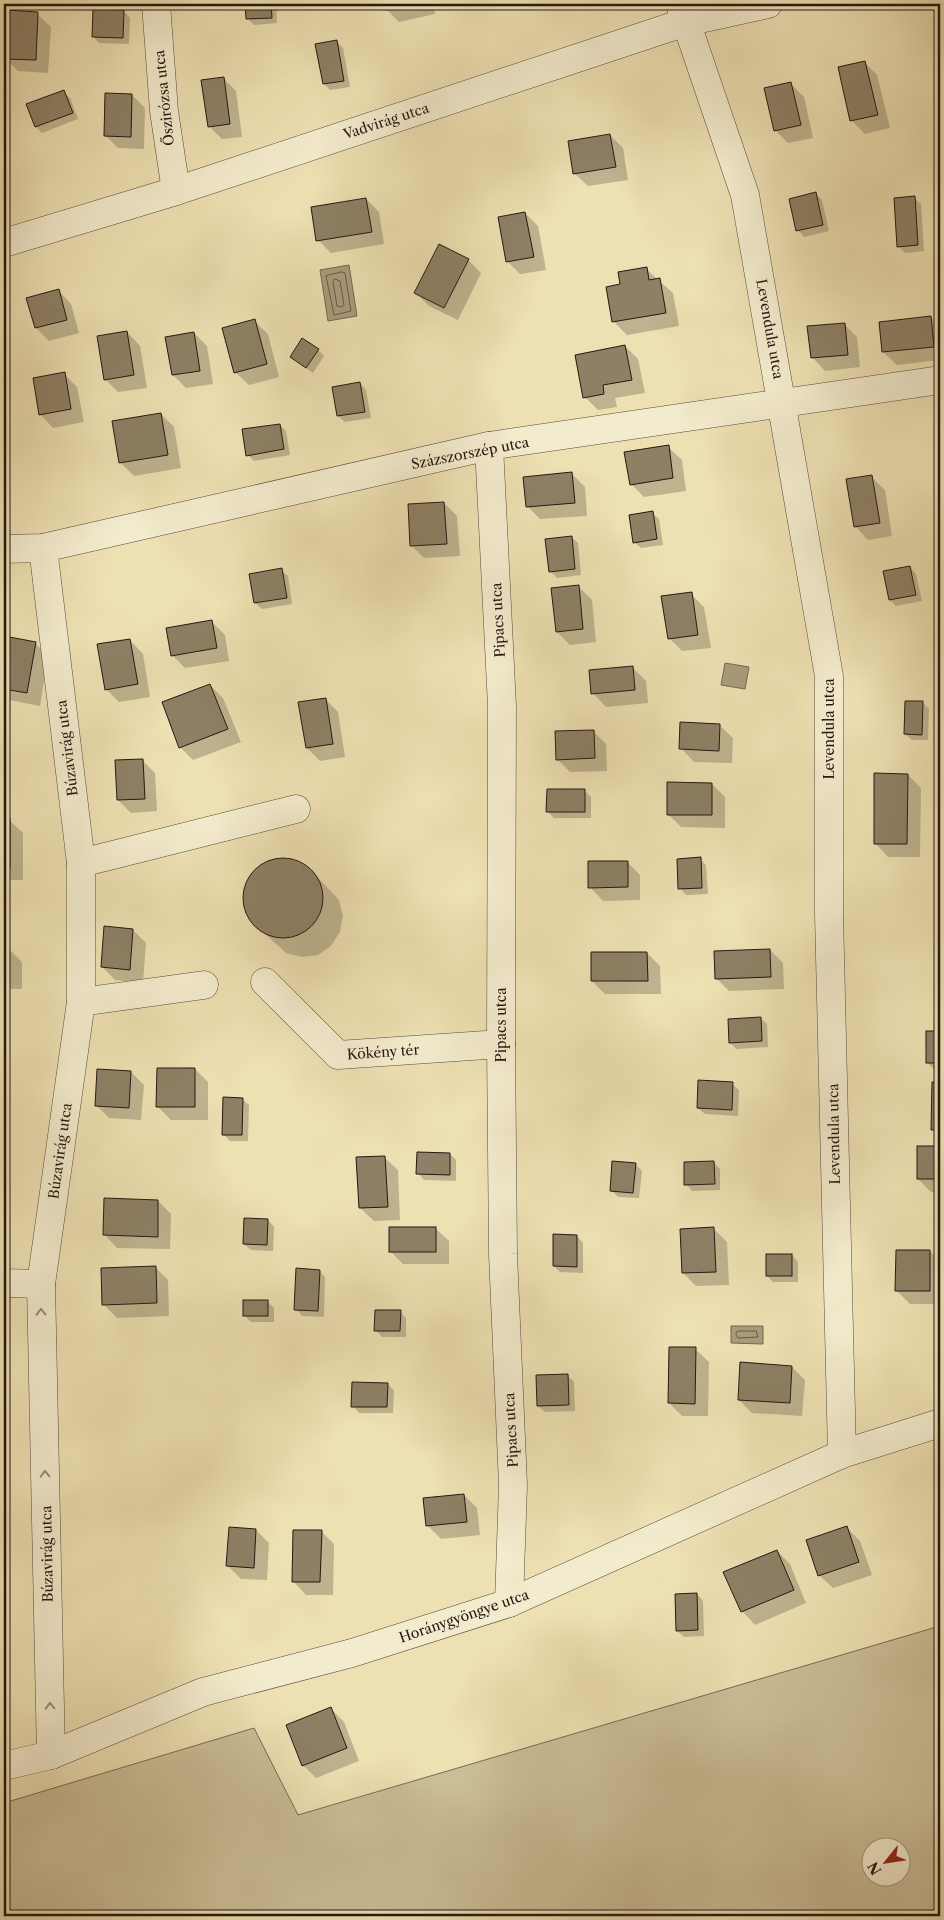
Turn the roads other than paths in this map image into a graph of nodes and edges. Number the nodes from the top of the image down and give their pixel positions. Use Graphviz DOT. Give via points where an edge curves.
graph roads {
  1 [pos="156,4"];
  2 [pos="768,4"];
  3 [pos="683,13"];
  4 [pos="176,191"];
  5 [pos="4,243"];
  6 [pos="940,380"];
  7 [pos="783,402"];
  8 [pos="489,446"];
  9 [pos="43,548"];
  10 [pos="4,549"];
  11 [pos="296,809"];
  12 [pos="81,863"];
  13 [pos="266,982"];
  14 [pos="204,984"];
  15 [pos="81,1002"];
  16 [pos="501,1044"];
  17 [pos="4,1283"];
  18 [pos="41,1284"];
  19 [pos="940,1423"];
  20 [pos="842,1454"];
  21 [pos="509,1604"];
  22 [pos="51,1755"];
  23 [pos="4,1766"];
  1 -- 4 [label="street, Őszirózsa utca" via="164,111"];
  2 -- 3 [label="street, Vadvirág utca"];
  3 -- 4 [label="street, Vadvirág utca"];
  3 -- 7 [label="street, Levendula utca" via="745,195"];
  4 -- 5 [label="street, Vadvirág utca"];
  6 -- 7 [label="street, Százszorszép utca"];
  7 -- 8 [label="street, Százszorszép utca"];
  7 -- 20 [label="street, Levendula utca" via="829,676 829,914"];
  8 -- 9 [label="street, Százszorszép utca"];
  8 -- 16 [label="street, Pipacs utca" via="502,706"];
  9 -- 10 [label="street, Százszorszép utca"];
  9 -- 12 [label="street, Búzavirág utca"];
  11 -- 12 [label="street"];
  12 -- 15 [label="street, Búzavirág utca"];
  13 -- 16 [label="street, Kökény tér" via="338,1055"];
  14 -- 15 [label="street"];
  15 -- 18 [label="street, Búzavirág utca"];
  16 -- 21 [label="street, Pipacs utca" via="503,1254 513,1485"];
  17 -- 18 [label="street"];
  22 -- 18 [label="street, Búzavirág utca, one-way"];
  19 -- 20 [label="street, Horánygyöngye utca"];
  20 -- 21 [label="street, Horánygyöngye utca"];
  21 -- 22 [label="street, Horánygyöngye utca" via="352,1653 203,1692"];
  22 -- 23 [label="street, Horánygyöngye utca"];
}
